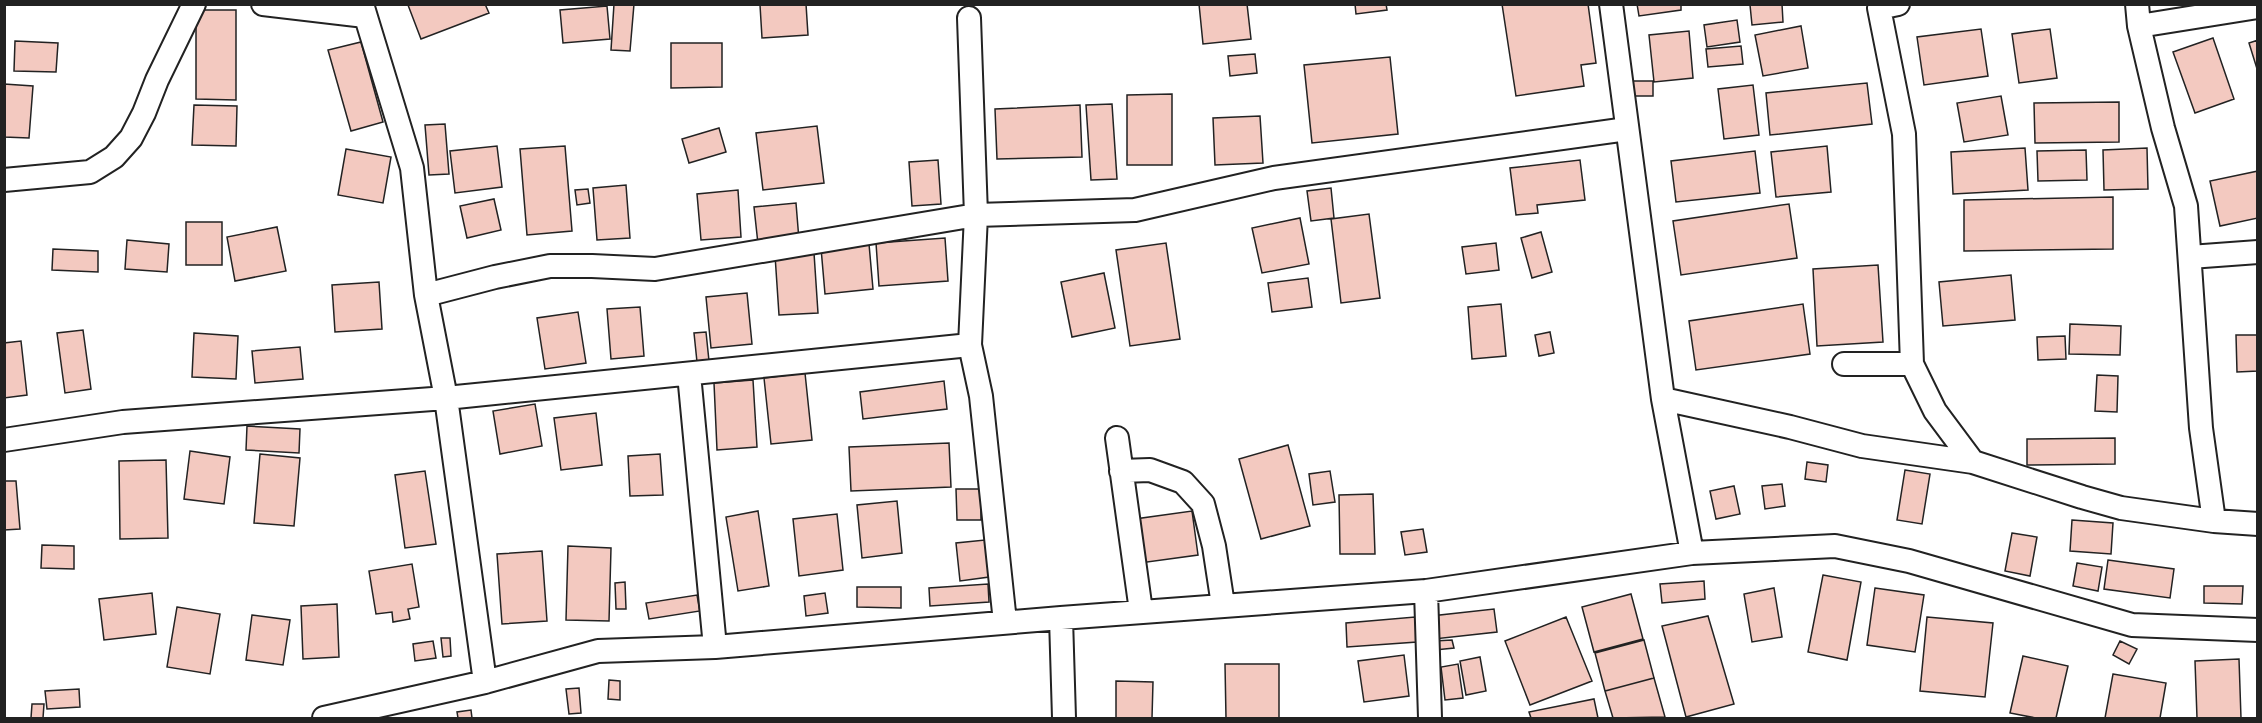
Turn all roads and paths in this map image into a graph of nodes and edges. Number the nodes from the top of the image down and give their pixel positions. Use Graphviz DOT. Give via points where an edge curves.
graph roads {
  1 [pos="194,4"];
  2 [pos="263,4"];
  3 [pos="1611,4"];
  4 [pos="1898,4"];
  5 [pos="2258,7"];
  6 [pos="364,10"];
  7 [pos="2138,15"];
  8 [pos="969,18"];
  9 [pos="1628,129"];
  10 [pos="4,180"];
  11 [pos="976,215"];
  12 [pos="2258,252"];
  13 [pos="2190,257"];
  14 [pos="426,295"];
  15 [pos="970,345"];
  16 [pos="1844,364"];
  17 [pos="1912,364"];
  18 [pos="689,374"];
  19 [pos="446,398"];
  20 [pos="1663,399"];
  21 [pos="1117,438"];
  22 [pos="4,440"];
  23 [pos="1973,462"];
  24 [pos="1121,471"];
  25 [pos="2214,521"];
  26 [pos="2258,524"];
  27 [pos="1692,553"];
  28 [pos="1426,591"];
  29 [pos="1223,605"];
  30 [pos="1141,611"];
  31 [pos="1061,618"];
  32 [pos="1005,622"];
  33 [pos="2258,630"];
  34 [pos="715,647"];
  35 [pos="485,682"];
  36 [pos="324,718"];
  37 [pos="1064,718"];
  38 [pos="1430,718"];
  1 -- 10 [label="street" via="131,138 114,157 90,171"];
  2 -- 6 [label="street"];
  3 -- 9 [label="street"];
  4 -- 17 [label="street" via="1879,8 1904,134"];
  5 -- 7 [label="street"];
  6 -- 14 [label="street" via="412,168"];
  7 -- 13 [label="street" via="2163,128 2186,206"];
  8 -- 11 [label="street"];
  9 -- 11 [label="street" via="1274,178 1135,210"];
  9 -- 20 [label="street"];
  11 -- 14 [label="street" via="655,269 550,266"];
  11 -- 15 [label="street"];
  12 -- 13 [label="street"];
  13 -- 25 [label="street" via="2201,428"];
  14 -- 19 [label="street"];
  15 -- 18 [label="street"];
  15 -- 32 [label="street" via="981,396"];
  16 -- 17 [label="street"];
  17 -- 23 [label="street" via="1935,411"];
  18 -- 19 [label="street"];
  18 -- 34 [label="street"];
  19 -- 22 [label="street" via="123,422"];
  19 -- 35 [label="street"];
  20 -- 23 [label="street" via="1862,446"];
  20 -- 27 [label="street"];
  21 -- 24 [label="street"];
  23 -- 25 [label="street" via="2121,508"];
  24 -- 29 [label="street" via="1150,470 1183,482 1203,504"];
  24 -- 30 [label="street"];
  25 -- 26 [label="street"];
  27 -- 28 [label="street"];
  27 -- 33 [label="street" via="1835,546 1909,561 2132,625"];
  28 -- 29 [label="street"];
  28 -- 38 [label="street"];
  29 -- 30 [label="street"];
  30 -- 31 [label="street"];
  31 -- 32 [label="street"];
  31 -- 37 [label="street"];
  32 -- 34 [label="street"];
  34 -- 35 [label="street" via="598,651"];
  35 -- 36 [label="street"];
}
